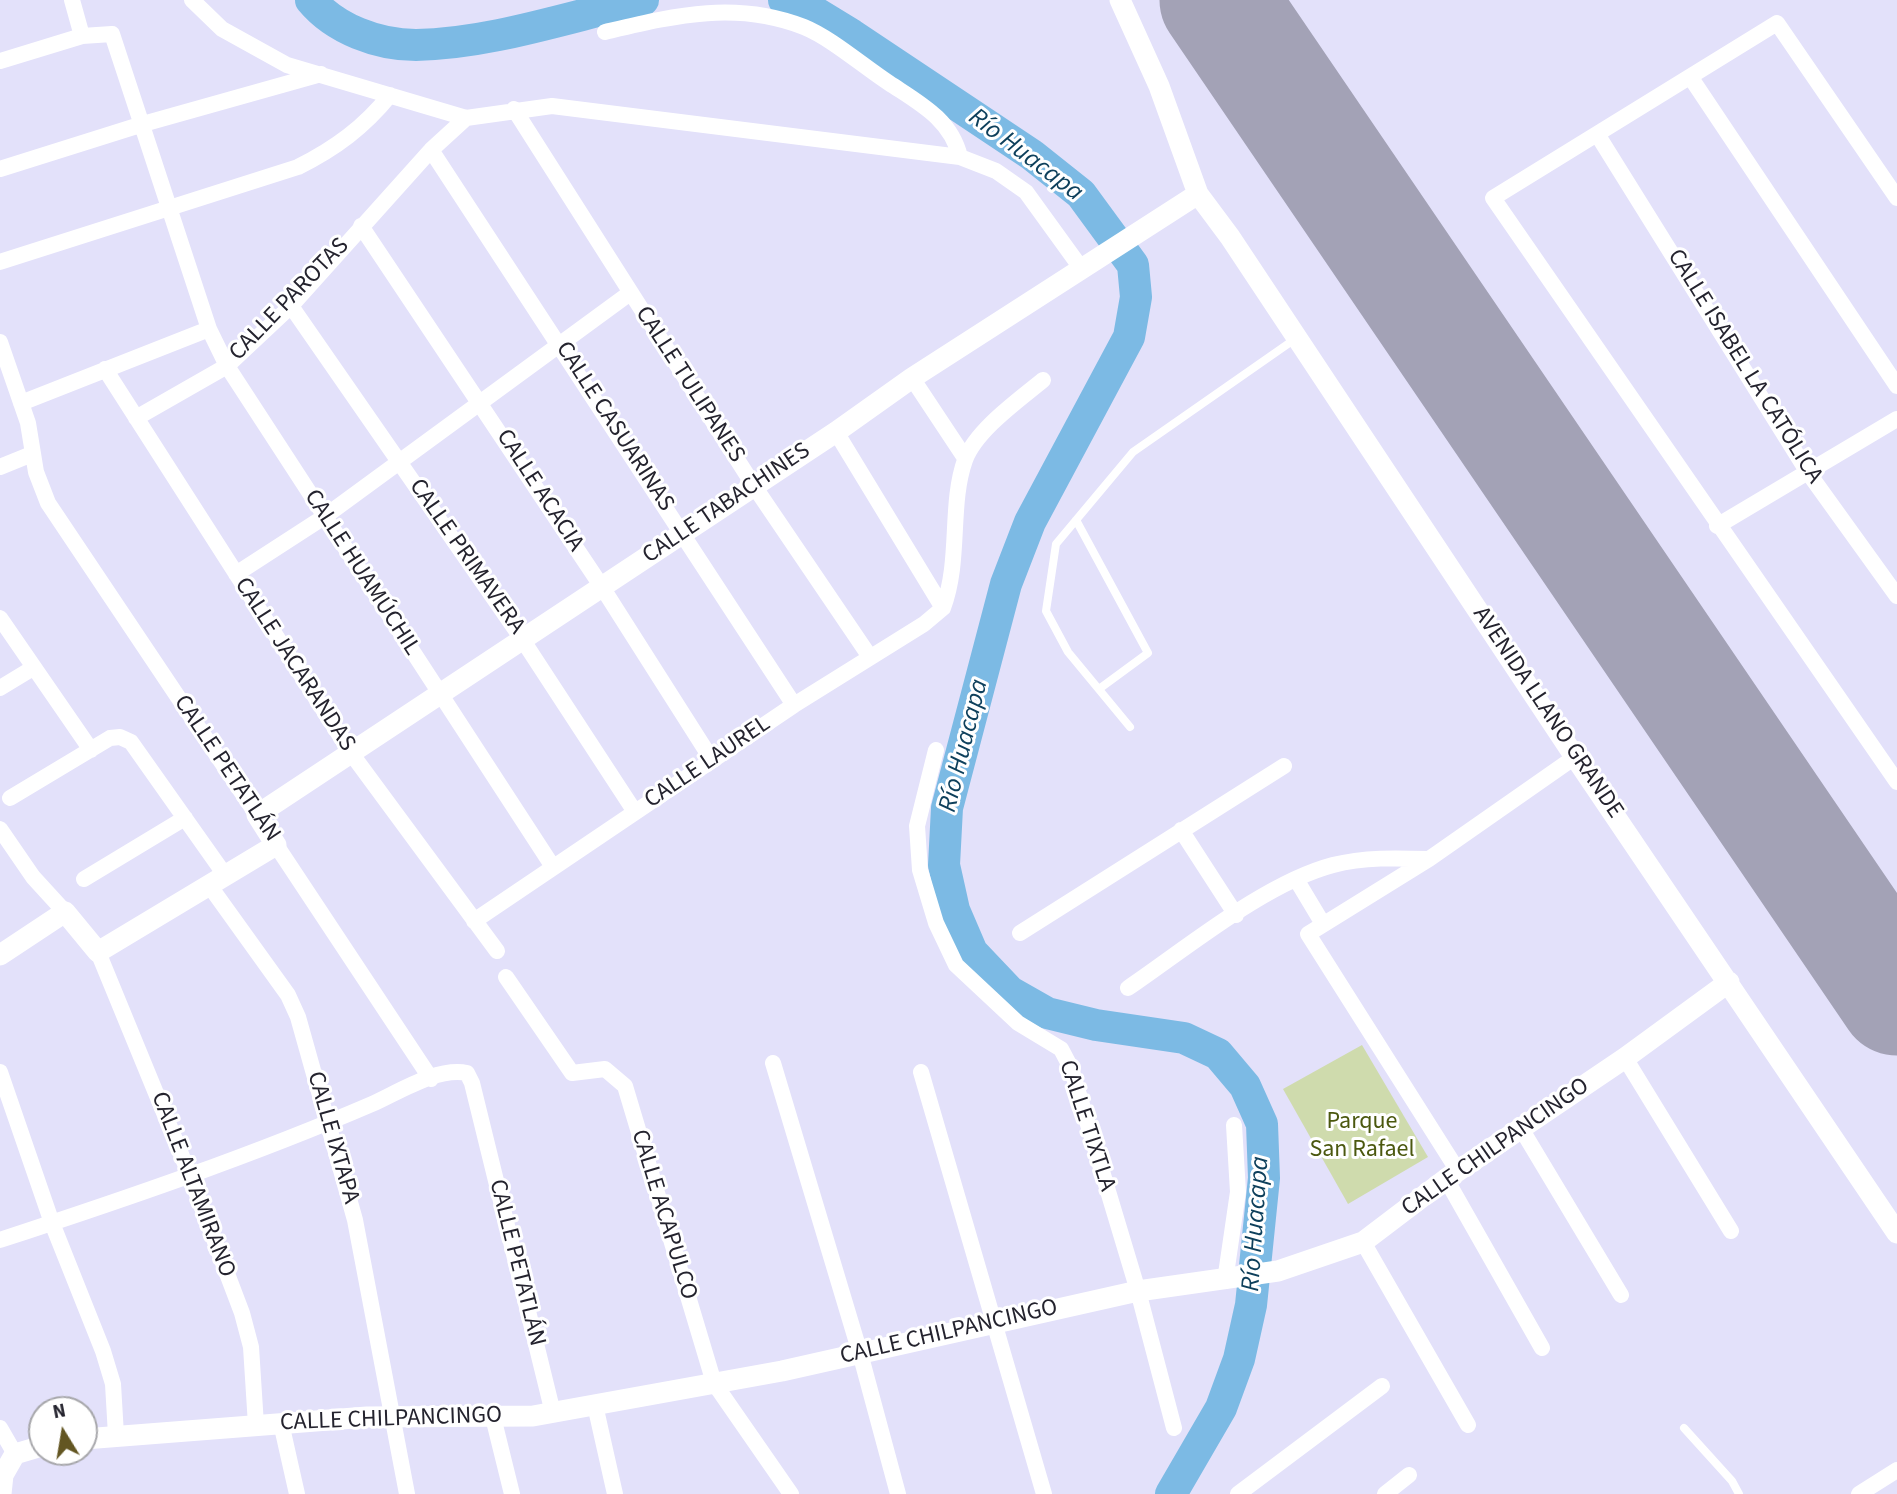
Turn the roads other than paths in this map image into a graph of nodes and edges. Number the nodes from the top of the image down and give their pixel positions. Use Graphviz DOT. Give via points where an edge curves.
graph roads {
  1 [pos="72,0"];
  2 [pos="1120,0"];
  3 [pos="194,3"];
  4 [pos="605,32"];
  5 [pos="82,36"];
  6 [pos="0,60"];
  7 [pos="321,74"];
  8 [pos="1691,78"];
  9 [pos="390,95"];
  10 [pos="514,109"];
  11 [pos="466,118"];
  12 [pos="144,124"];
  13 [pos="1597,134"];
  14 [pos="431,150"];
  15 [pos="960,157"];
  16 [pos="0,169"];
  17 [pos="1198,194"];
  18 [pos="1897,198"];
  19 [pos="170,208"];
  20 [pos="361,226"];
  21 [pos="0,262"];
  22 [pos="1087,266"];
  23 [pos="630,293"];
  24 [pos="291,306"];
  25 [pos="209,328"];
  26 [pos="1297,337"];
  27 [pos="0,342"];
  28 [pos="560,345"];
  29 [pos="226,366"];
  30 [pos="105,369"];
  31 [pos="912,378"];
  32 [pos="1043,380"];
  33 [pos="1897,386"];
  34 [pos="20,402"];
  35 [pos="481,403"];
  36 [pos="136,418"];
  37 [pos="1897,419"];
  38 [pos="836,432"];
  39 [pos="32,454"];
  40 [pos="965,458"];
  41 [pos="399,461"];
  42 [pos="0,467"];
  43 [pos="1807,471"];
  44 [pos="754,486"];
  45 [pos="324,517"];
  46 [pos="1076,520"];
  47 [pos="1717,526"];
  48 [pos="684,533"];
  49 [pos="236,574"];
  50 [pos="602,587"];
  51 [pos="1897,596"];
  52 [pos="943,608"];
  53 [pos="0,618"];
  54 [pos="522,639"];
  55 [pos="870,657"];
  56 [pos="33,668"];
  57 [pos="0,688"];
  58 [pos="1099,689"];
  59 [pos="440,694"];
  60 [pos="794,705"];
  61 [pos="1130,727"];
  62 [pos="91,750"];
  63 [pos="936,750"];
  64 [pos="351,753"];
  65 [pos="1575,757"];
  66 [pos="712,760"];
  67 [pos="1284,766"];
  68 [pos="1897,782"];
  69 [pos="10,798"];
  70 [pos="635,812"];
  71 [pos="257,815"];
  72 [pos="185,818"];
  73 [pos="0,829"];
  74 [pos="1181,830"];
  75 [pos="276,845"];
  76 [pos="1429,859"];
  77 [pos="553,867"];
  78 [pos="1296,878"];
  79 [pos="84,879"];
  80 [pos="217,880"];
  81 [pos="65,912"];
  82 [pos="1236,915"];
  83 [pos="474,921"];
  84 [pos="1323,924"];
  85 [pos="1020,933"];
  86 [pos="497,951"];
  87 [pos="98,952"];
  88 [pos="0,955"];
  89 [pos="506,977"];
  90 [pos="1729,982"];
  91 [pos="1128,988"];
  92 [pos="1625,1058"];
  93 [pos="773,1063"];
  94 [pos="0,1072"];
  95 [pos="921,1072"];
  96 [pos="431,1079"];
  97 [pos="329,1122"];
  98 [pos="1234,1125"];
  99 [pos="1522,1130"];
  100 [pos="1452,1175"];
  101 [pos="190,1176"];
  102 [pos="52,1223"];
  103 [pos="1731,1231"];
  104 [pos="1897,1233"];
  105 [pos="0,1240"];
  106 [pos="1363,1242"];
  107 [pos="1225,1281"];
  108 [pos="1138,1292"];
  109 [pos="1621,1295"];
  110 [pos="995,1322"];
  111 [pos="1542,1348"];
  112 [pos="860,1353"];
  113 [pos="714,1383"];
  114 [pos="1382,1386"];
  115 [pos="595,1405"];
  116 [pos="553,1413"];
  117 [pos="392,1417"];
  118 [pos="493,1417"];
  119 [pos="281,1423"];
  120 [pos="256,1424"];
  121 [pos="1468,1425"];
  122 [pos="0,1428"];
  123 [pos="1174,1428"];
  124 [pos="1684,1428"];
  125 [pos="117,1435"];
  126 [pos="98,1437"];
  127 [pos="28,1450"];
  128 [pos="15,1454"];
  129 [pos="1897,1470"];
  130 [pos="1409,1475"];
  131 [pos="1,1494"];
  132 [pos="297,1494"];
  133 [pos="407,1494"];
  134 [pos="512,1494"];
  135 [pos="615,1494"];
  136 [pos="791,1494"];
  137 [pos="898,1494"];
  138 [pos="1044,1494"];
  139 [pos="1238,1494"];
  140 [pos="1385,1494"];
  141 [pos="1739,1494"];
  142 [pos="1859,1494"];
  1 -- 5 [label="street"];
  2 -- 17 [label="street, AVENIDA LLANO GRANDE" via="1164,97"];
  3 -- 7 [label="street" via="222,29 287,65"];
  4 -- 15 [label="street" via="702,10 751,13 805,27 937,115 956,138"];
  5 -- 6 [label="street"];
  5 -- 12 [label="street" via="112,34"];
  7 -- 9 [label="street"];
  7 -- 12 [label="street"];
  8 -- 13 [label="street"];
  8 -- 18 [label="street" via="1777,23"];
  8 -- 33 [label="street"];
  9 -- 11 [label="street"];
  9 -- 19 [label="street" via="366,124 331,151 298,167"];
  10 -- 11 [label="street"];
  10 -- 15 [label="street" via="552,106"];
  10 -- 23 [label="street, CALLE TULIPANES"];
  11 -- 14 [label="street, CALLE PAROTAS"];
  12 -- 16 [label="street"];
  12 -- 19 [label="street"];
  13 -- 43 [label="street, CALLE ISABEL LA CATÓLICA"];
  13 -- 47 [label="street" via="1493,198"];
  14 -- 20 [label="street, CALLE PAROTAS"];
  14 -- 28 [label="street, CALLE CASUARINAS"];
  15 -- 22 [label="street" via="996,171 1026,192"];
  17 -- 22 [label="street, CALLE TABACHINES"];
  17 -- 26 [label="street, AVENIDA LLANO GRANDE"];
  19 -- 21 [label="street"];
  19 -- 25 [label="street"];
  20 -- 24 [label="street, CALLE PAROTAS"];
  20 -- 35 [label="street, CALLE ACACIA"];
  22 -- 31 [label="street, CALLE TABACHINES"];
  23 -- 28 [label="street"];
  23 -- 44 [label="street, CALLE TULIPANES"];
  24 -- 29 [label="street, CALLE PAROTAS"];
  24 -- 41 [label="street, CALLE PRIMAVERA"];
  25 -- 29 [label="street, CALLE PAROTAS"];
  25 -- 30 [label="street, CALLE PAROTAS"];
  26 -- 46 [label="lane" via="1133,452"];
  26 -- 65 [label="street, AVENIDA LLANO GRANDE"];
  27 -- 34 [label="street"];
  28 -- 35 [label="street"];
  28 -- 48 [label="street, CALLE CASUARINAS"];
  29 -- 36 [label="street"];
  29 -- 45 [label="street, CALLE HUAMÚCHIL"];
  30 -- 34 [label="street, CALLE PAROTAS"];
  30 -- 36 [label="street, CALLE JACARANDAS"];
  31 -- 38 [label="street, CALLE TABACHINES"];
  31 -- 40 [label="street"];
  32 -- 40 [label="street" via="1007,409"];
  34 -- 39 [label="street"];
  35 -- 41 [label="street"];
  35 -- 50 [label="street, CALLE ACACIA"];
  36 -- 49 [label="street, CALLE JACARANDAS"];
  37 -- 43 [label="street"];
  38 -- 44 [label="street, CALLE TABACHINES"];
  38 -- 52 [label="street"];
  39 -- 42 [label="street"];
  39 -- 71 [label="street, CALLE PETATLÁN" via="48,503"];
  40 -- 52 [label="street" via="952,585"];
  41 -- 45 [label="street"];
  41 -- 54 [label="street, CALLE PRIMAVERA"];
  43 -- 47 [label="street"];
  43 -- 51 [label="street, CALLE ISABEL LA CATÓLICA"];
  44 -- 48 [label="street, CALLE TABACHINES"];
  44 -- 55 [label="street, CALLE TULIPANES"];
  45 -- 49 [label="street"];
  45 -- 59 [label="street, CALLE HUAMÚCHIL"];
  46 -- 58 [label="lane" via="1056,544 1046,611 1068,652"];
  46 -- 58 [label="lane" via="1148,653"];
  47 -- 68 [label="street"];
  48 -- 50 [label="street, CALLE TABACHINES"];
  48 -- 60 [label="street, CALLE CASUARINAS"];
  49 -- 64 [label="street, CALLE JACARANDAS"];
  50 -- 54 [label="street, CALLE TABACHINES"];
  50 -- 66 [label="street, CALLE ACACIA"];
  52 -- 55 [label="street, CALLE LAUREL"];
  53 -- 56 [label="street"];
  54 -- 59 [label="street, CALLE TABACHINES"];
  54 -- 70 [label="street, CALLE PRIMAVERA"];
  55 -- 60 [label="street, CALLE LAUREL"];
  56 -- 57 [label="street"];
  56 -- 62 [label="street"];
  58 -- 61 [label="lane"];
  59 -- 64 [label="street, CALLE TABACHINES"];
  59 -- 77 [label="street, CALLE HUAMÚCHIL"];
  60 -- 66 [label="street, CALLE LAUREL"];
  62 -- 69 [label="street, CALLE IXTAPA"];
  62 -- 72 [label="street, CALLE IXTAPA" via="110,738 131,742"];
  63 -- 108 [label="street, CALLE TIXTLA" via="917,827 920,870 936,923 956,965 987,997 1060,1049 1070,1068"];
  64 -- 71 [label="street, CALLE TABACHINES"];
  64 -- 83 [label="street, CALLE JACARANDAS"];
  65 -- 76 [label="street"];
  65 -- 90 [label="street, AVENIDA LLANO GRANDE"];
  66 -- 70 [label="street, CALLE LAUREL"];
  67 -- 74 [label="street"];
  70 -- 77 [label="street, CALLE LAUREL"];
  71 -- 75 [label="street, CALLE PETATLÁN"];
  72 -- 79 [label="street"];
  72 -- 80 [label="street, CALLE IXTAPA"];
  73 -- 81 [label="street" via="33,877"];
  74 -- 82 [label="street"];
  74 -- 85 [label="street"];
  75 -- 80 [label="street"];
  75 -- 96 [label="street, CALLE PETATLÁN"];
  76 -- 78 [label="street" via="1367,859"];
  76 -- 84 [label="street"];
  77 -- 83 [label="street, CALLE LAUREL"];
  78 -- 82 [label="street"];
  78 -- 84 [label="street"];
  80 -- 87 [label="street"];
  80 -- 97 [label="street, CALLE IXTAPA" via="288,995"];
  81 -- 87 [label="street"];
  81 -- 88 [label="street"];
  82 -- 91 [label="street"];
  83 -- 86 [label="street, CALLE JACARANDAS"];
  84 -- 100 [label="street" via="1308,934"];
  87 -- 101 [label="street, CALLE ALTAMIRANO"];
  89 -- 113 [label="street, CALLE ACAPULCO" via="572,1073 604,1069 625,1086"];
  90 -- 92 [label="street, CALLE CHILPANCINGO"];
  90 -- 104 [label="street, AVENIDA LLANO GRANDE"];
  92 -- 99 [label="street, CALLE CHILPANCINGO"];
  92 -- 103 [label="street"];
  93 -- 112 [label="street"];
  94 -- 102 [label="street"];
  95 -- 110 [label="street"];
  96 -- 97 [label="street"];
  96 -- 116 [label="street, CALLE PETATLÁN" via="454,1071 467,1073"];
  97 -- 101 [label="street"];
  97 -- 117 [label="street, CALLE IXTAPA" via="373,1300"];
  98 -- 107 [label="street" via="1238,1192"];
  99 -- 100 [label="street, CALLE CHILPANCINGO"];
  99 -- 109 [label="street"];
  100 -- 106 [label="street, CALLE CHILPANCINGO"];
  100 -- 111 [label="street"];
  101 -- 102 [label="street"];
  101 -- 120 [label="street, CALLE ALTAMIRANO" via="242,1313 251,1347"];
  102 -- 105 [label="street"];
  102 -- 125 [label="street" via="110,1373"];
  106 -- 107 [label="street, CALLE CHILPANCINGO" via="1278,1271"];
  106 -- 121 [label="street"];
  107 -- 108 [label="street, CALLE CHILPANCINGO"];
  108 -- 110 [label="street, CALLE CHILPANCINGO"];
  108 -- 123 [label="street, CALLE TIXTLA"];
  110 -- 112 [label="street, CALLE CHILPANCINGO"];
  110 -- 138 [label="street"];
  112 -- 113 [label="street, CALLE CHILPANCINGO"];
  112 -- 137 [label="street"];
  113 -- 115 [label="street, CALLE CHILPANCINGO"];
  113 -- 136 [label="street, CALLE ACAPULCO"];
  114 -- 139 [label="street"];
  115 -- 116 [label="street, CALLE CHILPANCINGO"];
  115 -- 135 [label="street"];
  116 -- 118 [label="street, CALLE CHILPANCINGO"];
  117 -- 118 [label="street, CALLE CHILPANCINGO"];
  117 -- 119 [label="street, CALLE CHILPANCINGO"];
  117 -- 133 [label="street, CALLE IXTAPA"];
  118 -- 134 [label="street"];
  119 -- 120 [label="street, CALLE CHILPANCINGO"];
  119 -- 132 [label="street"];
  120 -- 125 [label="street, CALLE CHILPANCINGO"];
  122 -- 128 [label="street"];
  124 -- 141 [label="lane" via="1732,1480"];
  125 -- 126 [label="street, CALLE CHILPANCINGO"];
  127 -- 128 [label="street"];
  128 -- 131 [label="street" via="3,1475"];
  129 -- 142 [label="street"];
  130 -- 140 [label="street"];
}
